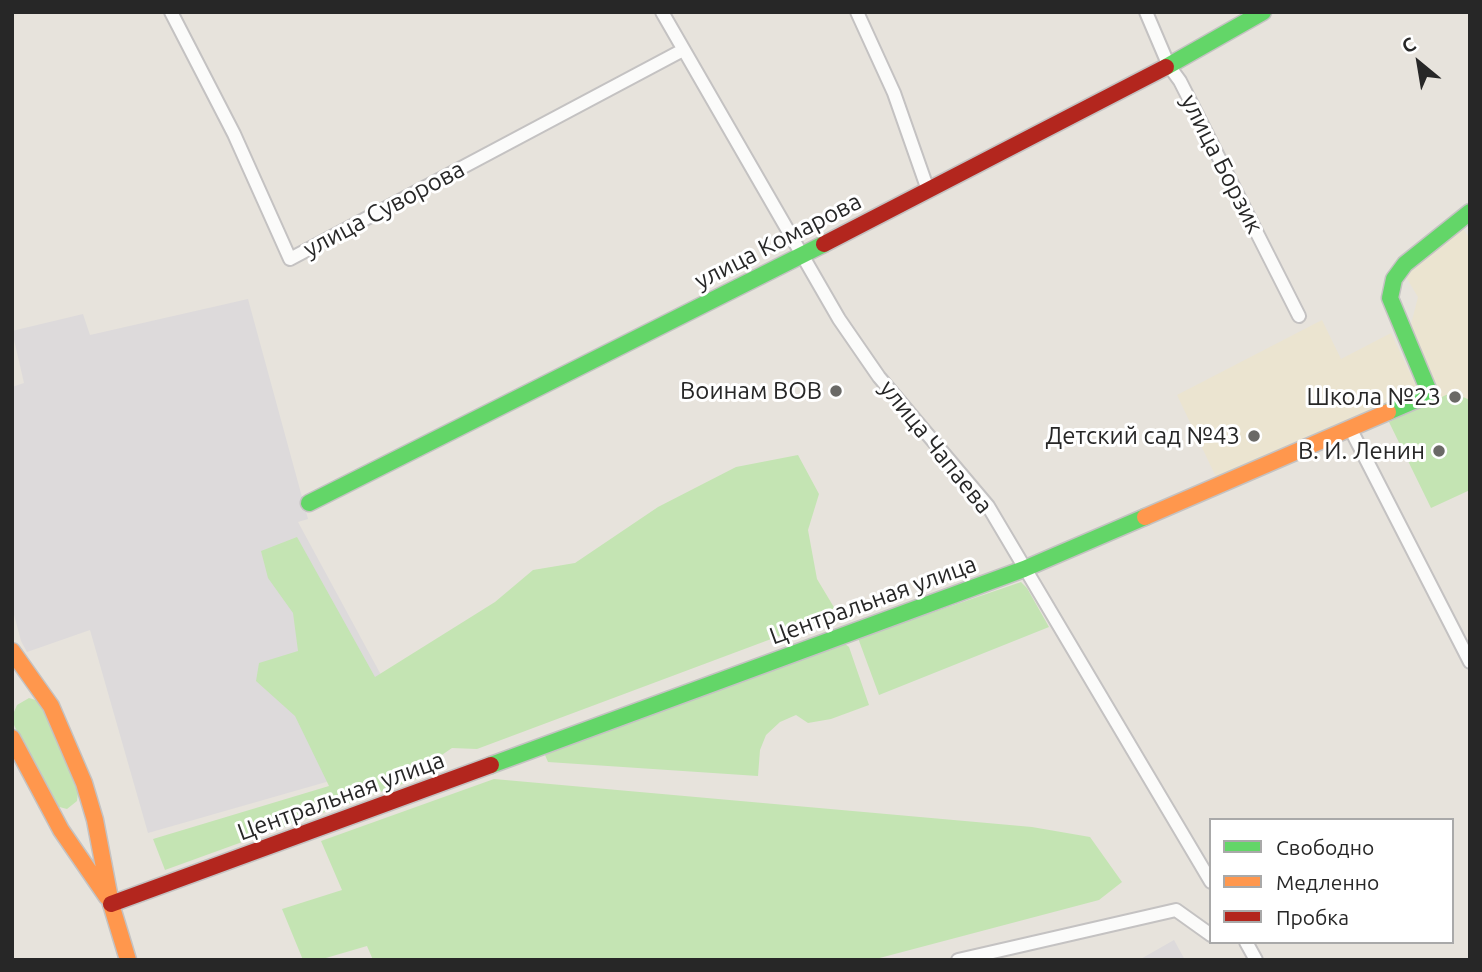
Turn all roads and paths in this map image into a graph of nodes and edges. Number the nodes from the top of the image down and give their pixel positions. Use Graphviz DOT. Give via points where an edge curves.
graph roads {
  1 [pos="172,12"];
  2 [pos="662,12"];
  3 [pos="857,12"];
  4 [pos="1146,12"];
  5 [pos="1263,12"];
  6 [pos="683,50"];
  7 [pos="1169,66"];
  8 [pos="928,190"];
  9 [pos="1470,212"];
  10 [pos="801,256"];
  11 [pos="1300,316"];
  12 [pos="1350,428"];
  13 [pos="309,503"];
  14 [pos="1024,569"];
  15 [pos="12,651"];
  16 [pos="1470,662"];
  17 [pos="12,738"];
  18 [pos="1209,879"];
  19 [pos="111,904"];
  20 [pos="1209,934"];
  21 [pos="1247,944"];
  22 [pos="128,960"];
  23 [pos="958,960"];
  24 [pos="1256,960"];
  1 -- 6 [label="street, улица Суворова" via="290,259"];
  2 -- 6 [label="street, улица Чапаева"];
  3 -- 8 [label="street" via="894,93"];
  4 -- 7 [label="street, улица Борзик"];
  5 -- 7 [label="street, улица Комарова"];
  6 -- 10 [label="street, улица Чапаева"];
  7 -- 8 [label="street, улица Комарова"];
  7 -- 11 [label="street, улица Борзик"];
  8 -- 10 [label="street, улица Комарова"];
  9 -- 12 [label="street, Центральная улица" via="1405,264 1394,279 1390,298 1430,394"];
  10 -- 13 [label="street, улица Комарова"];
  10 -- 14 [label="street, улица Чапаева" via="879,377 988,506"];
  12 -- 14 [label="street, Центральная улица"];
  12 -- 16 [label="street"];
  14 -- 18 [label="street, улица Чапаева"];
  14 -- 19 [label="street, Центральная улица"];
  15 -- 19 [label="street" via="51,706 84,783"];
  17 -- 19 [label="street" via="61,830"];
  19 -- 22 [label="street"];
  20 -- 23 [label="street" via="1176,911"];
  21 -- 24 [label="street"];
}
